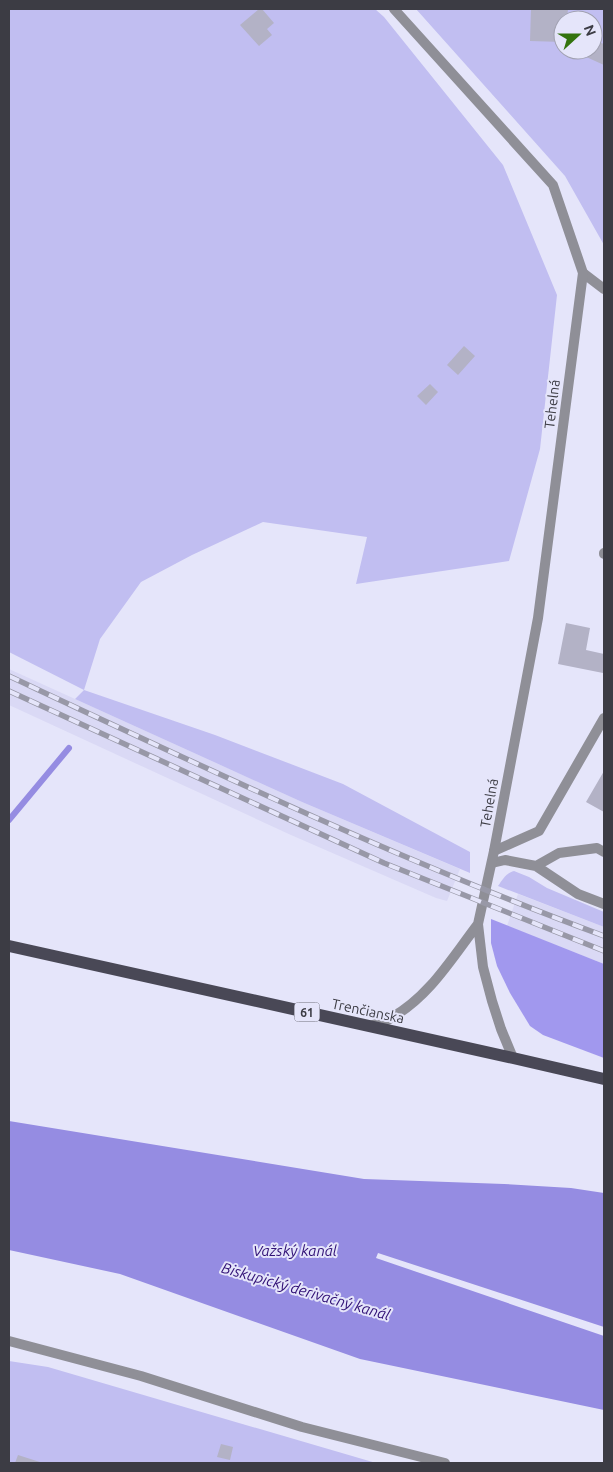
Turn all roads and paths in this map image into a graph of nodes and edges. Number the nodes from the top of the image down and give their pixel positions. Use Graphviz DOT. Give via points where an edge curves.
graph roads {
  1 [pos="394,9"];
  2 [pos="583,273"];
  3 [pos="604,289"];
  4 [pos="604,718"];
  5 [pos="494,851"];
  6 [pos="604,852"];
  7 [pos="492,863"];
  8 [pos="536,866"];
  9 [pos="604,904"];
  10 [pos="478,924"];
  11 [pos="9,946"];
  12 [pos="369,1026"];
  13 [pos="514,1058"];
  14 [pos="604,1079"];
  15 [pos="9,1341"];
  16 [pos="445,1463"];
  1 -- 2 [label="street, Tehelná" via="553,185"];
  2 -- 3 [label="street"];
  2 -- 5 [label="street, Tehelná" via="538,618"];
  4 -- 5 [label="street" via="539,831"];
  5 -- 7 [label="street, Tehelná"];
  6 -- 8 [label="street" via="598,848 559,853"];
  7 -- 8 [label="street" via="506,860"];
  7 -- 10 [label="street, Tehelná"];
  8 -- 9 [label="street" via="578,894"];
  10 -- 12 [label="street" via="430,987 411,1005 390,1019"];
  10 -- 13 [label="street" via="492,1001"];
  11 -- 12 [label="main road, Trenčianska / 61"];
  12 -- 13 [label="main road, Trenčianska / 61"];
  13 -- 14 [label="main road, Trenčianska / 61"];
  15 -- 16 [label="street" via="141,1376 302,1427"];
}
